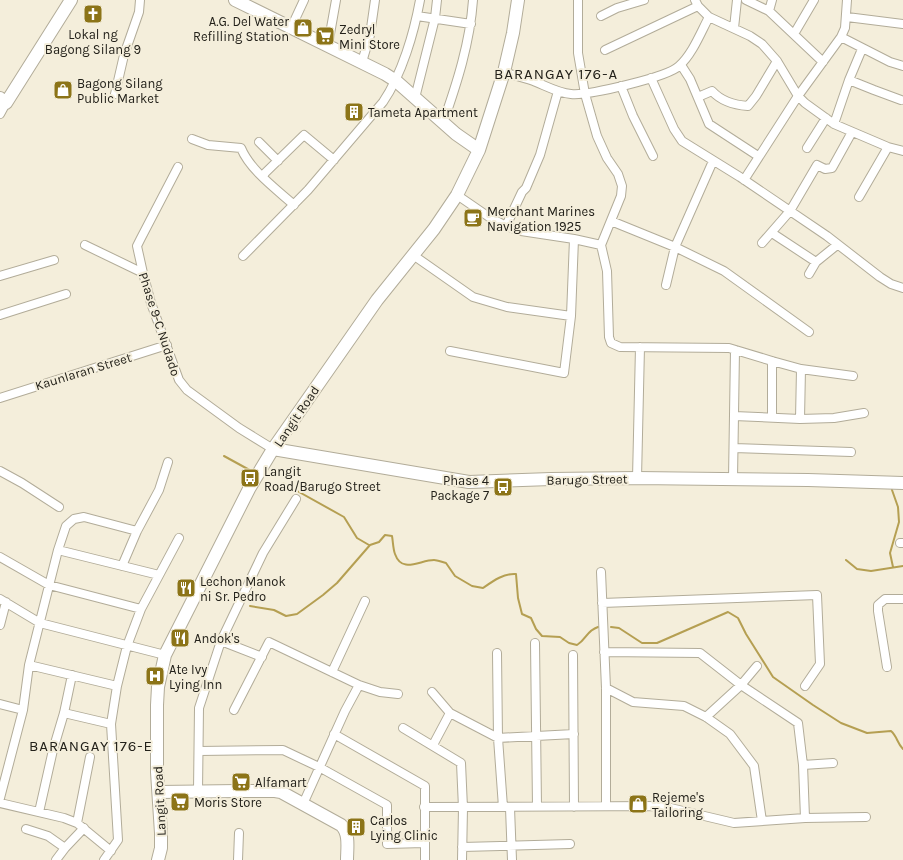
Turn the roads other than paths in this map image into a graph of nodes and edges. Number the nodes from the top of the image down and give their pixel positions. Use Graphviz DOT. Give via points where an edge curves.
graph roads {
  1 [pos="70,0"];
  2 [pos="140,0"];
  3 [pos="235,0"];
  4 [pos="304,0"];
  5 [pos="336,0"];
  6 [pos="375,0"];
  7 [pos="420,0"];
  8 [pos="437,0"];
  9 [pos="473,0"];
  10 [pos="518,0"];
  11 [pos="578,0"];
  12 [pos="644,0"];
  13 [pos="737,0"];
  14 [pos="746,0"];
  15 [pos="772,0"];
  16 [pos="814,0"];
  17 [pos="847,0"];
  18 [pos="696,3"];
  19 [pos="616,4"];
  20 [pos="256,5"];
  21 [pos="769,11"];
  22 [pos="417,16"];
  23 [pos="601,16"];
  24 [pos="709,17"];
  25 [pos="847,17"];
  26 [pos="435,18"];
  27 [pos="471,24"];
  28 [pos="903,24"];
  29 [pos="291,28"];
  30 [pos="734,28"];
  31 [pos="794,34"];
  32 [pos="841,37"];
  33 [pos="328,45"];
  34 [pos="862,49"];
  35 [pos="605,50"];
  36 [pos="362,62"];
  37 [pos="777,62"];
  38 [pos="824,62"];
  39 [pos="681,65"];
  40 [pos="903,66"];
  41 [pos="504,72"];
  42 [pos="651,78"];
  43 [pos="850,80"];
  44 [pos="396,81"];
  45 [pos="621,86"];
  46 [pos="558,91"];
  47 [pos="115,94"];
  48 [pos="585,94"];
  49 [pos="798,96"];
  50 [pos="698,97"];
  51 [pos="415,98"];
  52 [pos="901,100"];
  53 [pos="3,101"];
  54 [pos="0,114"];
  55 [pos="826,118"];
  56 [pos="443,123"];
  57 [pos="834,124"];
  58 [pos="852,132"];
  59 [pos="192,139"];
  60 [pos="259,142"];
  61 [pos="888,147"];
  62 [pos="807,148"];
  63 [pos="479,150"];
  64 [pos="903,151"];
  65 [pos="653,156"];
  66 [pos="758,156"];
  67 [pos="334,160"];
  68 [pos="278,161"];
  69 [pos="712,161"];
  70 [pos="178,167"];
  71 [pos="263,176"];
  72 [pos="744,180"];
  73 [pos="457,195"];
  74 [pos="859,197"];
  75 [pos="294,205"];
  76 [pos="790,211"];
  77 [pos="611,221"];
  78 [pos="506,226"];
  79 [pos="772,233"];
  80 [pos="574,239"];
  81 [pos="762,243"];
  82 [pos="85,245"];
  83 [pos="601,245"];
  84 [pos="837,245"];
  85 [pos="675,247"];
  86 [pos="414,255"];
  87 [pos="243,256"];
  88 [pos="54,260"];
  89 [pos="816,262"];
  90 [pos="143,273"];
  91 [pos="809,274"];
  92 [pos="0,276"];
  93 [pos="666,285"];
  94 [pos="903,288"];
  95 [pos="66,294"];
  96 [pos="0,315"];
  97 [pos="570,316"];
  98 [pos="809,332"];
  99 [pos="167,345"];
  100 [pos="640,347"];
  101 [pos="735,350"];
  102 [pos="450,351"];
  103 [pos="772,361"];
  104 [pos="801,369"];
  105 [pos="853,376"];
  106 [pos="0,398"];
  107 [pos="864,413"];
  108 [pos="734,416"];
  109 [pos="772,417"];
  110 [pos="800,419"];
  111 [pos="734,448"];
  112 [pos="273,449"];
  113 [pos="851,452"];
  114 [pos="168,462"];
  115 [pos="0,471"];
  116 [pos="637,478"];
  117 [pos="733,479"];
  118 [pos="903,483"];
  119 [pos="296,498"];
  120 [pos="59,507"];
  121 [pos="137,531"];
  122 [pos="179,538"];
  123 [pos="58,550"];
  124 [pos="0,557"];
  125 [pos="122,566"];
  126 [pos="601,572"];
  127 [pos="159,575"];
  128 [pos="49,585"];
  129 [pos="903,599"];
  130 [pos="3,600"];
  131 [pos="365,601"];
  132 [pos="602,603"];
  133 [pos="141,609"];
  134 [pos="40,623"];
  135 [pos="0,625"];
  136 [pos="221,641"];
  137 [pos="535,644"];
  138 [pos="128,646"];
  139 [pos="604,652"];
  140 [pos="497,653"];
  141 [pos="573,655"];
  142 [pos="165,656"];
  143 [pos="262,657"];
  144 [pos="29,665"];
  145 [pos="757,666"];
  146 [pos="886,667"];
  147 [pos="332,672"];
  148 [pos="72,675"];
  149 [pos="359,685"];
  150 [pos="741,685"];
  151 [pos="116,686"];
  152 [pos="805,686"];
  153 [pos="606,688"];
  154 [pos="432,692"];
  155 [pos="398,694"];
  156 [pos="0,704"];
  157 [pos="23,710"];
  158 [pos="234,710"];
  159 [pos="64,713"];
  160 [pos="450,713"];
  161 [pos="706,717"];
  162 [pos="111,724"];
  163 [pos="403,728"];
  164 [pos="334,734"];
  165 [pos="574,734"];
  166 [pos="536,735"];
  167 [pos="498,738"];
  168 [pos="432,745"];
  169 [pos="199,751"];
  170 [pos="90,757"];
  171 [pos="833,763"];
  172 [pos="804,765"];
  173 [pos="319,767"];
  174 [pos="198,791"];
  175 [pos="159,792"];
  176 [pos="0,798"];
  177 [pos="0,803"];
  178 [pos="303,804"];
  179 [pos="537,806"];
  180 [pos="606,806"];
  181 [pos="424,807"];
  182 [pos="506,807"];
  183 [pos="574,807"];
  184 [pos="463,808"];
  185 [pos="39,812"];
  186 [pos="866,817"];
  187 [pos="805,818"];
  188 [pos="762,821"];
  189 [pos="77,823"];
  190 [pos="84,828"];
  191 [pos="26,829"];
  192 [pos="239,833"];
  193 [pos="424,843"];
  194 [pos="570,844"];
  195 [pos="462,847"];
  196 [pos="512,847"];
  197 [pos="65,848"];
  198 [pos="111,851"];
  199 [pos="56,860"];
  200 [pos="104,860"];
  201 [pos="158,860"];
  202 [pos="238,860"];
  203 [pos="347,860"];
  204 [pos="425,860"];
  205 [pos="462,860"];
  206 [pos="512,860"];
  1 -- 53 [label="main road"];
  2 -- 47 [label="street" via="139,12 124,55"];
  3 -- 20 [label="main road"];
  4 -- 29 [label="street"];
  5 -- 33 [label="street"];
  6 -- 36 [label="street" via="370,35"];
  7 -- 22 [label="street"];
  8 -- 26 [label="street"];
  9 -- 27 [label="street"];
  10 -- 41 [label="main road, Langit Road"];
  11 -- 48 [label="street" via="578,53"];
  12 -- 19 [label="street"];
  13 -- 30 [label="street"];
  14 -- 21 [label="street"];
  15 -- 21 [label="street"];
  16 -- 31 [label="street"];
  17 -- 25 [label="street"];
  18 -- 24 [label="street"];
  18 -- 35 [label="street"];
  19 -- 23 [label="street"];
  20 -- 29 [label="main road"];
  21 -- 31 [label="street"];
  22 -- 26 [label="street"];
  22 -- 44 [label="street"];
  24 -- 30 [label="street"];
  24 -- 39 [label="street"];
  25 -- 28 [label="street"];
  25 -- 32 [label="street" via="846,28"];
  26 -- 27 [label="street"];
  26 -- 51 [label="street"];
  27 -- 56 [label="street" via="460,73"];
  29 -- 33 [label="main road"];
  30 -- 37 [label="street" via="762,44"];
  31 -- 38 [label="street"];
  32 -- 34 [label="street"];
  32 -- 38 [label="street"];
  33 -- 36 [label="main road"];
  34 -- 40 [label="street"];
  34 -- 43 [label="street"];
  36 -- 44 [label="main road"];
  37 -- 49 [label="street"];
  37 -- 50 [label="street" via="748,106 736,105 717,97 712,91"];
  38 -- 49 [label="street"];
  39 -- 42 [label="street" via="666,74"];
  39 -- 50 [label="street"];
  41 -- 46 [label="street"];
  41 -- 63 [label="main road, Langit Road"];
  42 -- 45 [label="street"];
  42 -- 69 [label="street" via="677,136"];
  43 -- 52 [label="street"];
  43 -- 57 [label="street"];
  44 -- 51 [label="main road"];
  44 -- 67 [label="street" via="383,102"];
  45 -- 48 [label="street"];
  45 -- 65 [label="street"];
  46 -- 48 [label="street"];
  46 -- 78 [label="street" via="540,155"];
  48 -- 77 [label="street" via="601,147 622,181 621,196"];
  49 -- 55 [label="street"];
  49 -- 66 [label="street"];
  50 -- 66 [label="street" via="709,124"];
  51 -- 56 [label="main road"];
  53 -- 54 [label="street"];
  55 -- 57 [label="street"];
  55 -- 62 [label="street"];
  56 -- 63 [label="main road"];
  57 -- 58 [label="street"];
  58 -- 61 [label="street"];
  58 -- 76 [label="street" via="832,168 825,169 817,165"];
  59 -- 71 [label="street" via="208,145 241,148 246,158"];
  60 -- 68 [label="street"];
  61 -- 64 [label="street"];
  61 -- 74 [label="street"];
  63 -- 73 [label="main road, Langit Road"];
  66 -- 72 [label="street"];
  67 -- 68 [label="street" via="304,135"];
  67 -- 75 [label="street"];
  68 -- 71 [label="street"];
  69 -- 72 [label="street"];
  69 -- 85 [label="street"];
  70 -- 90 [label="street, Phase 9-C Nudado" via="137,246"];
  71 -- 75 [label="street"];
  72 -- 76 [label="street"];
  73 -- 78 [label="street"];
  73 -- 86 [label="main road, Langit Road"];
  75 -- 87 [label="street"];
  76 -- 79 [label="street"];
  76 -- 84 [label="street"];
  77 -- 83 [label="street"];
  77 -- 85 [label="street"];
  78 -- 80 [label="street" via="521,231"];
  79 -- 81 [label="street"];
  79 -- 89 [label="street"];
  80 -- 83 [label="street"];
  80 -- 97 [label="street"];
  82 -- 90 [label="street"];
  83 -- 100 [label="street" via="607,271 610,340 616,346"];
  84 -- 89 [label="street"];
  84 -- 94 [label="street" via="880,278"];
  85 -- 93 [label="street"];
  85 -- 98 [label="street" via="724,271"];
  86 -- 97 [label="street" via="473,297 507,307"];
  86 -- 112 [label="main road, Langit Road" via="377,300"];
  88 -- 92 [label="street"];
  89 -- 91 [label="street"];
  90 -- 99 [label="street, Phase 9-C Nudado"];
  95 -- 96 [label="street"];
  97 -- 102 [label="street" via="564,373"];
  99 -- 106 [label="street, Kaunlaran Street"];
  99 -- 112 [label="street, Phase 9-C Nudado" via="179,380 187,390"];
  100 -- 101 [label="street"];
  100 -- 116 [label="street"];
  101 -- 103 [label="street"];
  101 -- 108 [label="street"];
  103 -- 104 [label="street"];
  103 -- 109 [label="street"];
  104 -- 105 [label="street"];
  104 -- 110 [label="street"];
  107 -- 110 [label="street" via="834,418"];
  108 -- 109 [label="street"];
  108 -- 111 [label="street"];
  109 -- 110 [label="street"];
  111 -- 113 [label="street"];
  111 -- 117 [label="street"];
  112 -- 116 [label="main road, Barugo Street" via="469,482"];
  112 -- 142 [label="main road, Langit Road" via="249,489"];
  114 -- 121 [label="street" via="159,490"];
  115 -- 120 [label="street"];
  116 -- 117 [label="main road, Barugo Street"];
  117 -- 118 [label="main road, Barugo Street"];
  119 -- 136 [label="street" via="263,553"];
  121 -- 123 [label="street" via="84,517 77,518 66,526"];
  121 -- 125 [label="street"];
  122 -- 127 [label="street"];
  123 -- 125 [label="street"];
  123 -- 128 [label="street"];
  124 -- 128 [label="street"];
  125 -- 127 [label="street"];
  126 -- 132 [label="street"];
  127 -- 133 [label="street"];
  128 -- 133 [label="street"];
  128 -- 134 [label="street"];
  129 -- 146 [label="street" via="885,599 878,606"];
  130 -- 134 [label="street"];
  130 -- 135 [label="street"];
  131 -- 147 [label="street"];
  132 -- 139 [label="street"];
  132 -- 152 [label="street" via="816,595 820,664"];
  133 -- 138 [label="street"];
  134 -- 138 [label="street"];
  134 -- 144 [label="street"];
  136 -- 143 [label="street"];
  136 -- 169 [label="street" via="199,708"];
  137 -- 166 [label="street"];
  138 -- 142 [label="street"];
  138 -- 151 [label="street"];
  139 -- 150 [label="street" via="700,653"];
  139 -- 153 [label="street"];
  140 -- 167 [label="street"];
  141 -- 165 [label="street"];
  142 -- 175 [label="main road, Langit Road" via="157,705"];
  143 -- 147 [label="street" via="270,642"];
  143 -- 158 [label="street"];
  144 -- 148 [label="street"];
  144 -- 157 [label="street"];
  145 -- 150 [label="street"];
  147 -- 149 [label="street"];
  148 -- 151 [label="street"];
  148 -- 159 [label="street"];
  149 -- 155 [label="street" via="380,692"];
  149 -- 164 [label="street"];
  150 -- 161 [label="street"];
  150 -- 172 [label="street" via="798,723"];
  151 -- 162 [label="street"];
  153 -- 161 [label="street" via="633,702 684,706"];
  153 -- 180 [label="street"];
  154 -- 160 [label="street"];
  156 -- 157 [label="street"];
  157 -- 176 [label="street"];
  159 -- 162 [label="street"];
  159 -- 185 [label="street"];
  160 -- 167 [label="street"];
  160 -- 168 [label="street"];
  161 -- 188 [label="street" via="730,734 754,766"];
  162 -- 198 [label="street" via="118,840"];
  163 -- 168 [label="street"];
  164 -- 173 [label="street"];
  164 -- 181 [label="street" via="425,786"];
  165 -- 166 [label="street"];
  165 -- 183 [label="street"];
  166 -- 167 [label="street"];
  166 -- 179 [label="street"];
  167 -- 182 [label="street"];
  168 -- 184 [label="street" via="461,763"];
  169 -- 173 [label="street" via="283,750"];
  169 -- 174 [label="street"];
  170 -- 189 [label="street"];
  171 -- 172 [label="street"];
  172 -- 187 [label="street"];
  173 -- 178 [label="street"];
  173 -- 193 [label="street" via="387,805 387,844"];
  174 -- 175 [label="main road"];
  174 -- 178 [label="main road" via="275,790"];
  175 -- 201 [label="main road, Langit Road" via="161,848"];
  177 -- 185 [label="street"];
  178 -- 203 [label="main road" via="345,828"];
  179 -- 182 [label="street"];
  179 -- 183 [label="street"];
  180 -- 183 [label="street"];
  180 -- 188 [label="street" via="662,806 734,823"];
  181 -- 184 [label="street"];
  181 -- 193 [label="street"];
  182 -- 184 [label="street"];
  182 -- 196 [label="street"];
  184 -- 195 [label="street"];
  185 -- 189 [label="street"];
  186 -- 187 [label="street"];
  187 -- 188 [label="street"];
  189 -- 190 [label="street"];
  190 -- 197 [label="street"];
  190 -- 198 [label="street"];
  191 -- 197 [label="street" via="48,836"];
  192 -- 202 [label="street"];
  193 -- 204 [label="street"];
  194 -- 196 [label="street"];
  195 -- 196 [label="street"];
  195 -- 205 [label="street"];
  196 -- 206 [label="street"];
  197 -- 199 [label="street"];
  198 -- 200 [label="street"];
}
